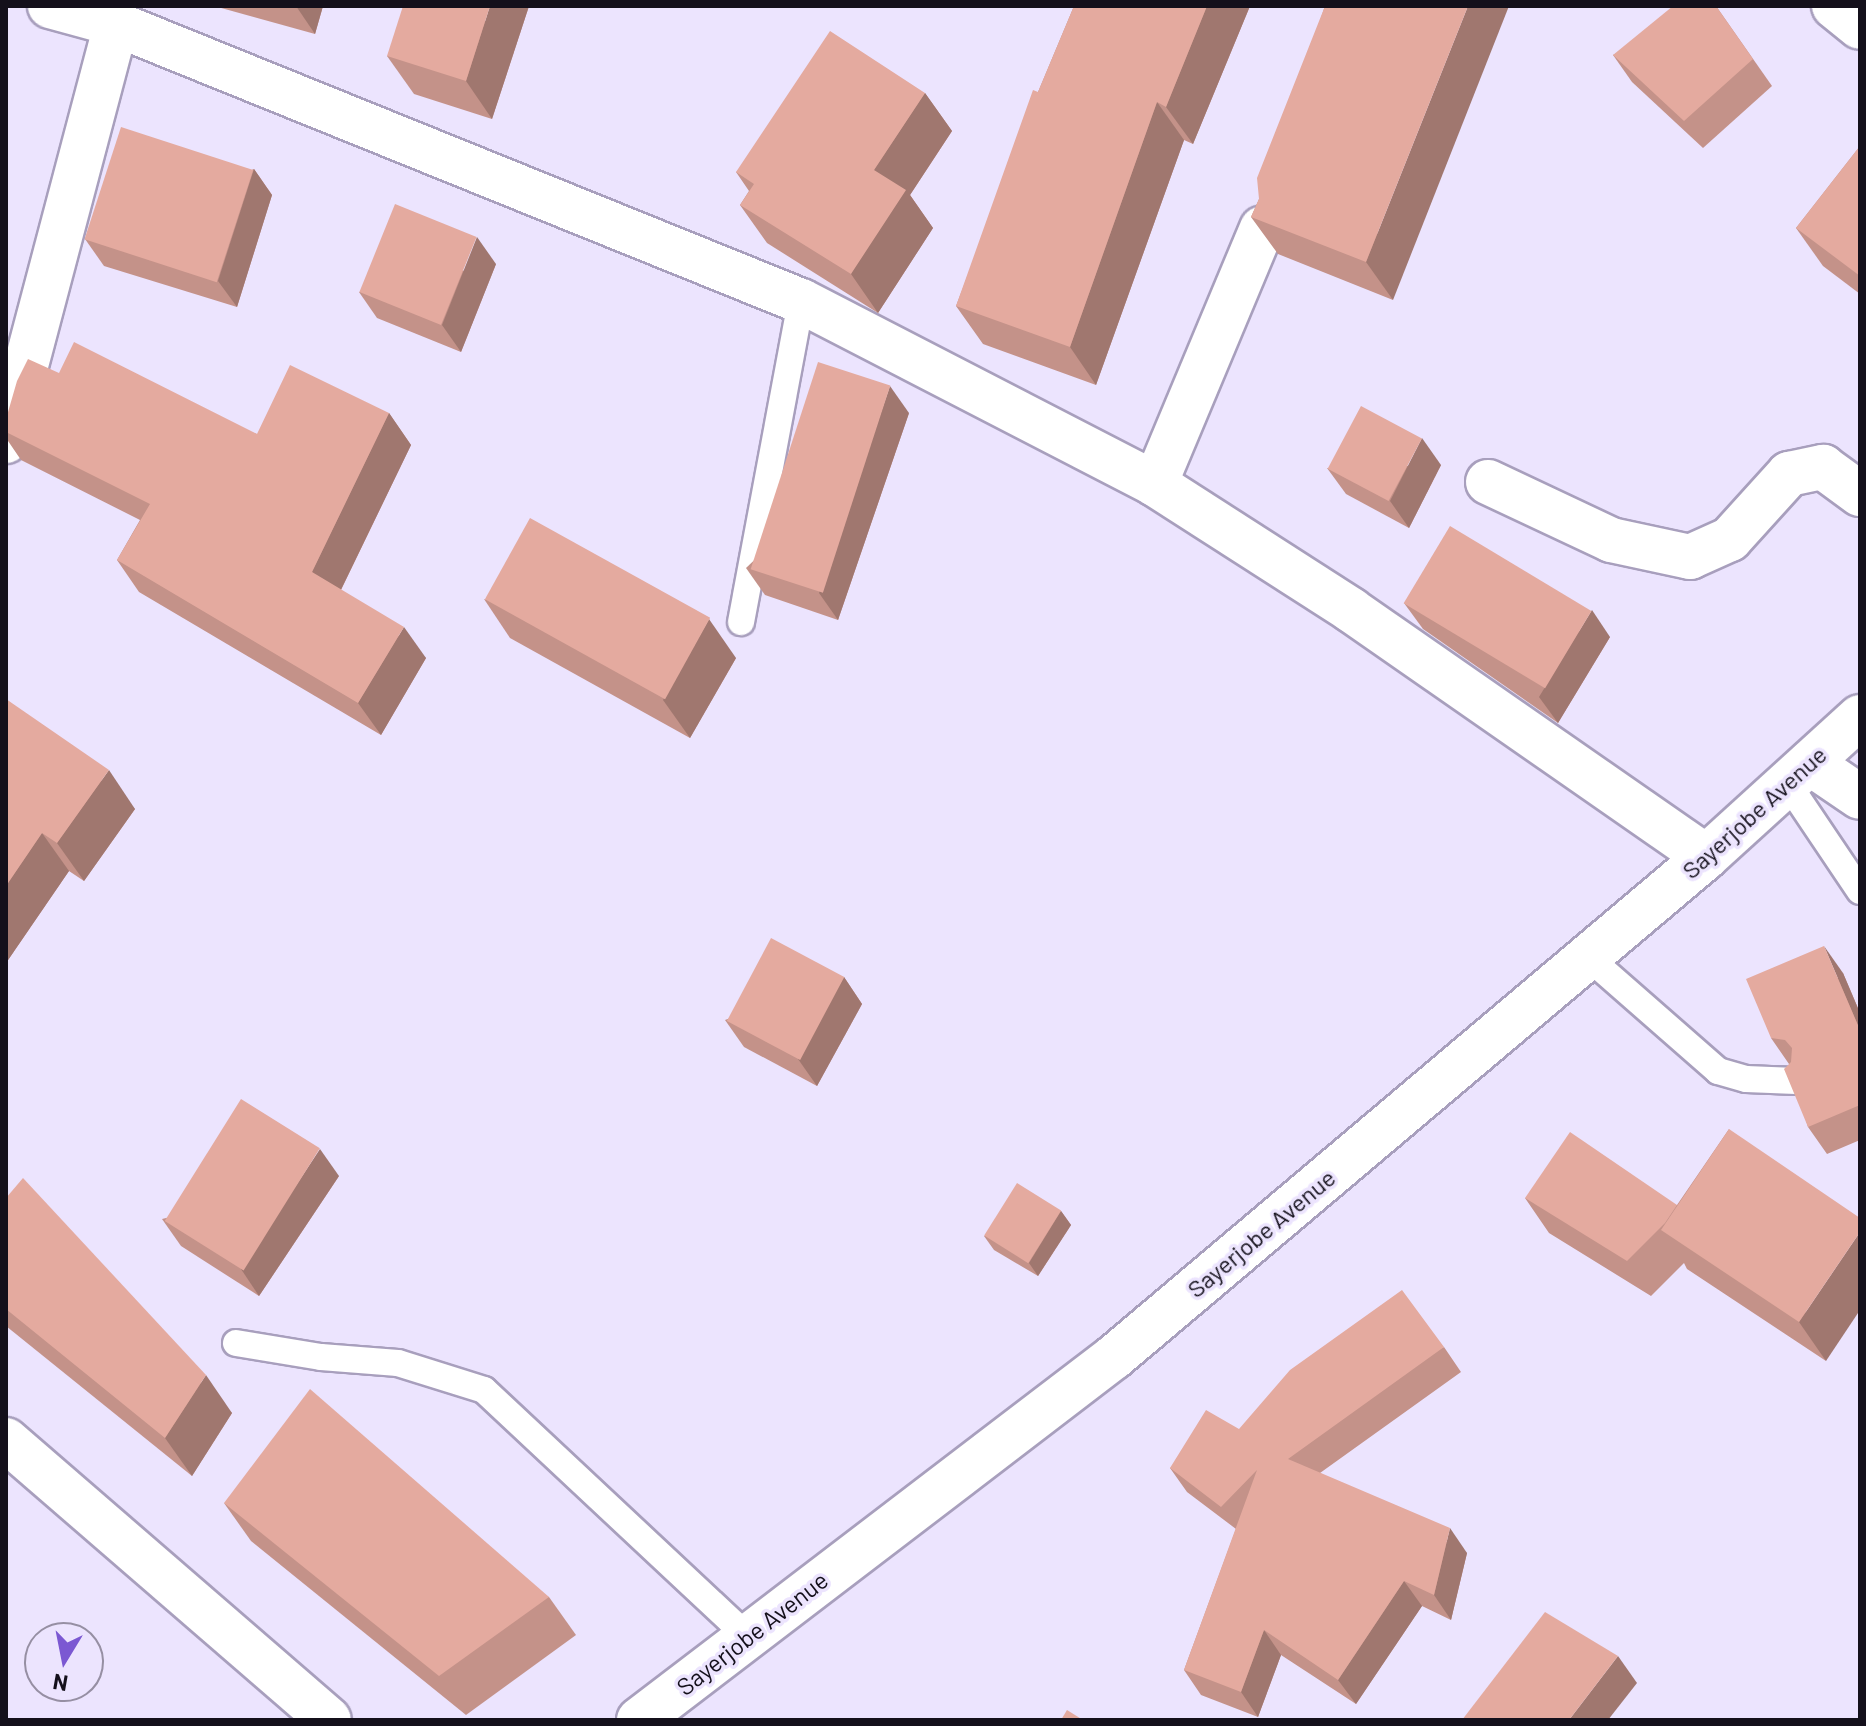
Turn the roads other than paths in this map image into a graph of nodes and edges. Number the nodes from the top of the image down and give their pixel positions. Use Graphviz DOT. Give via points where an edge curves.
graph roads {
  1 [pos="50,6"];
  2 [pos="1834,6"];
  3 [pos="116,24"];
  4 [pos="1860,27"];
  5 [pos="1262,228"];
  6 [pos="801,301"];
  7 [pos="6,441"];
  8 [pos="1488,482"];
  9 [pos="1155,484"];
  10 [pos="1860,494"];
  11 [pos="741,622"];
  12 [pos="1860,717"];
  13 [pos="1799,774"];
  14 [pos="1860,797"];
  15 [pos="1706,857"];
  16 [pos="1860,891"];
  17 [pos="1588,957"];
  18 [pos="1796,1081"];
  19 [pos="236,1343"];
  20 [pos="6,1440"];
  21 [pos="747,1636"];
  22 [pos="329,1720"];
  23 [pos="639,1720"];
  1 -- 3 [label="street"];
  2 -- 4 [label="street"];
  3 -- 6 [label="street"];
  3 -- 7 [label="street"];
  5 -- 9 [label="street"];
  6 -- 9 [label="street"];
  6 -- 11 [label="lane"];
  8 -- 10 [label="street" via="1611,540 1690,557 1730,539 1789,474 1823,467"];
  9 -- 15 [label="street" via="1338,602"];
  12 -- 13 [label="street, Sayerjobe Avenue"];
  13 -- 14 [label="street"];
  13 -- 15 [label="street, Sayerjobe Avenue"];
  13 -- 16 [label="lane"];
  15 -- 17 [label="street, Sayerjobe Avenue"];
  17 -- 18 [label="lane" via="1718,1071 1746,1079"];
  17 -- 21 [label="street, Sayerjobe Avenue" via="1114,1357"];
  19 -- 21 [label="lane" via="398,1363 484,1390"];
  20 -- 22 [label="street"];
  21 -- 23 [label="street, Sayerjobe Avenue"];
}
